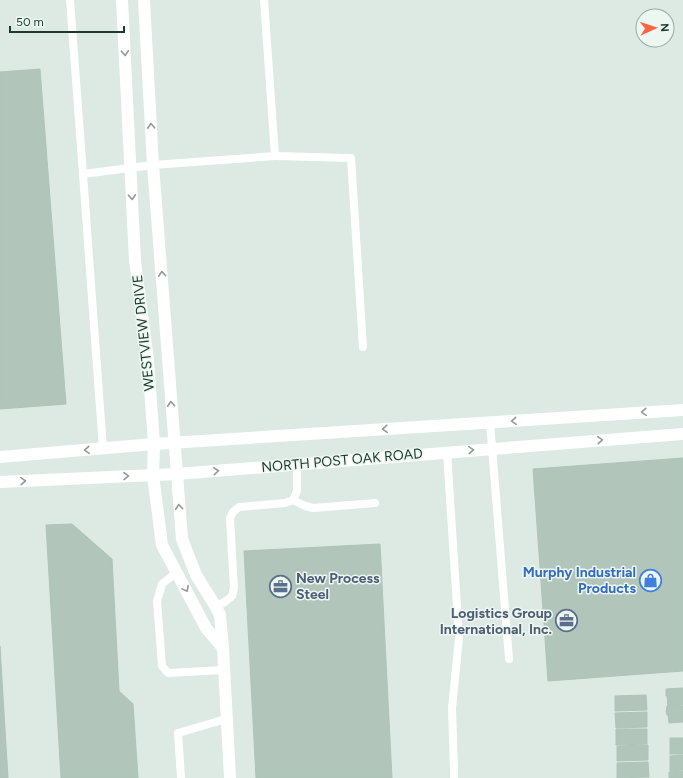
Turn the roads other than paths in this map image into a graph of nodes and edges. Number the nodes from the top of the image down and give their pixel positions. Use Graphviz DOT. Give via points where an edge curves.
graph roads {
  1 [pos="70,0"];
  2 [pos="122,0"];
  3 [pos="144,0"];
  4 [pos="264,0"];
  5 [pos="275,156"];
  6 [pos="153,165"];
  7 [pos="131,167"];
  8 [pos="83,174"];
  9 [pos="363,347"];
  10 [pos="683,410"];
  11 [pos="490,422"];
  12 [pos="683,434"];
  13 [pos="174,443"];
  14 [pos="154,444"];
  15 [pos="492,448"];
  16 [pos="103,449"];
  17 [pos="447,452"];
  18 [pos="0,457"];
  19 [pos="297,464"];
  20 [pos="177,474"];
  21 [pos="153,475"];
  22 [pos="0,482"];
  23 [pos="293,500"];
  24 [pos="375,503"];
  25 [pos="176,572"];
  26 [pos="216,607"];
  27 [pos="223,648"];
  28 [pos="509,659"];
  29 [pos="224,670"];
  30 [pos="226,719"];
  31 [pos="181,778"];
  32 [pos="230,778"];
  33 [pos="454,778"];
  1 -- 8 [label="lane"];
  2 -- 7 [label="main road, WESTVIEW DRIVE, one-way"];
  6 -- 3 [label="main road, WESTVIEW DRIVE, one-way"];
  4 -- 5 [label="lane"];
  5 -- 6 [label="lane"];
  5 -- 9 [label="lane" via="351,158"];
  6 -- 7 [label="lane"];
  13 -- 6 [label="main road, WESTVIEW DRIVE, one-way"];
  7 -- 8 [label="lane"];
  7 -- 14 [label="main road, WESTVIEW DRIVE, one-way" via="135,261 148,360"];
  8 -- 16 [label="lane"];
  10 -- 11 [label="main road, NORTH POST OAK ROAD, one-way"];
  11 -- 13 [label="main road, NORTH POST OAK ROAD, one-way"];
  11 -- 15 [label="lane"];
  15 -- 12 [label="main road, NORTH POST OAK ROAD, one-way"];
  13 -- 14 [label="main road, NORTH POST OAK ROAD"];
  13 -- 20 [label="main road, WESTVIEW DRIVE"];
  14 -- 16 [label="main road, NORTH POST OAK ROAD"];
  14 -- 21 [label="main road, WESTVIEW DRIVE"];
  17 -- 15 [label="main road, NORTH POST OAK ROAD, one-way"];
  15 -- 28 [label="lane"];
  16 -- 18 [label="main road, NORTH POST OAK ROAD, one-way"];
  17 -- 19 [label="main road, NORTH POST OAK ROAD"];
  17 -- 33 [label="lane" via="459,638 452,708"];
  20 -- 19 [label="main road, NORTH POST OAK ROAD, one-way"];
  19 -- 23 [label="lane" via="297,491"];
  20 -- 21 [label="main road, NORTH POST OAK ROAD"];
  26 -- 20 [label="main road, WESTVIEW DRIVE, one-way" via="196,575 182,540"];
  22 -- 21 [label="main road, NORTH POST OAK ROAD, one-way"];
  21 -- 25 [label="main road, WESTVIEW DRIVE" via="162,545"];
  23 -- 24 [label="lane" via="313,508"];
  23 -- 26 [label="lane" via="239,508 233,512 230,518 234,588 232,596"];
  25 -- 27 [label="main road, WESTVIEW DRIVE, one-way" via="206,628"];
  25 -- 29 [label="lane" via="162,584 158,601 162,666 168,673"];
  26 -- 27 [label="main road, WESTVIEW DRIVE" via="220,615"];
  27 -- 29 [label="main road, WESTVIEW DRIVE"];
  29 -- 30 [label="main road, WESTVIEW DRIVE"];
  30 -- 31 [label="lane" via="178,733"];
  30 -- 32 [label="main road, WESTVIEW DRIVE"];
}
